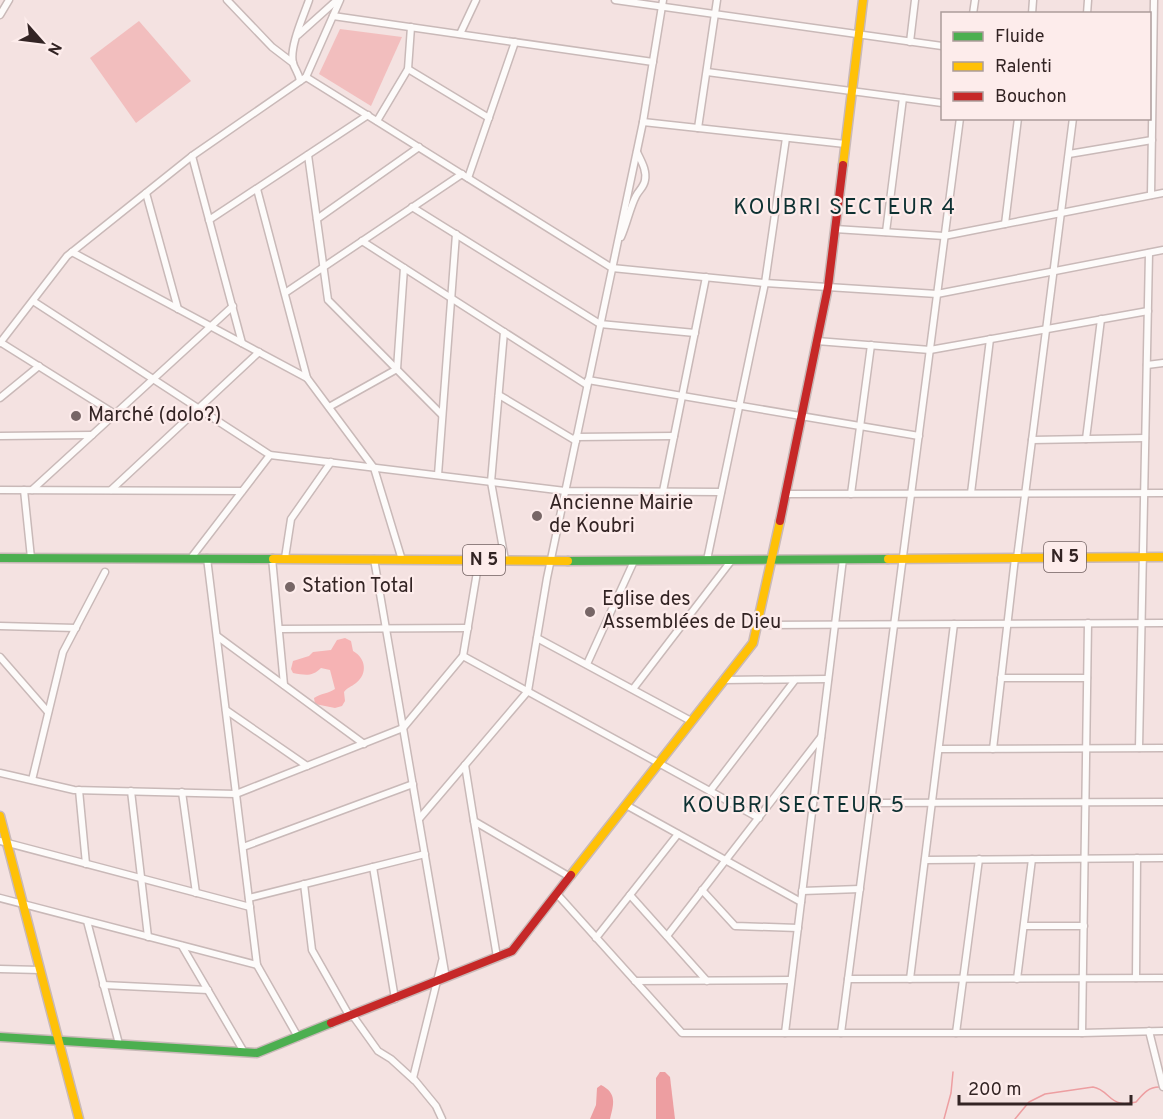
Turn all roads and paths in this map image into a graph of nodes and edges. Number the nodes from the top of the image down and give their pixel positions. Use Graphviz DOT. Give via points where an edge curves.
graph roads {
  1 [pos="9,0"];
  2 [pos="227,0"];
  3 [pos="309,0"];
  4 [pos="339,0"];
  5 [pos="476,0"];
  6 [pos="615,0"];
  7 [pos="717,0"];
  8 [pos="863,0"];
  9 [pos="915,0"];
  10 [pos="1154,0"];
  11 [pos="663,3"];
  12 [pos="715,14"];
  13 [pos="0,15"];
  14 [pos="333,16"];
  15 [pos="1152,16"];
  16 [pos="411,27"];
  17 [pos="460,34"];
  18 [pos="859,34"];
  19 [pos="297,35"];
  20 [pos="515,42"];
  21 [pos="910,42"];
  22 [pos="941,46"];
  23 [pos="653,62"];
  24 [pos="293,63"];
  25 [pos="408,69"];
  26 [pos="706,72"];
  27 [pos="1151,76"];
  28 [pos="306,77"];
  29 [pos="1163,78"];
  30 [pos="300,81"];
  31 [pos="852,91"];
  32 [pos="903,98"];
  33 [pos="941,103"];
  34 [pos="368,115"];
  35 [pos="489,118"];
  36 [pos="960,120"];
  37 [pos="1018,120"];
  38 [pos="1073,120"];
  39 [pos="377,121"];
  40 [pos="643,122"];
  41 [pos="698,128"];
  42 [pos="786,138"];
  43 [pos="1152,140"];
  44 [pos="845,144"];
  45 [pos="419,147"];
  46 [pos="637,150"];
  47 [pos="1069,154"];
  48 [pos="308,155"];
  49 [pos="192,156"];
  50 [pos="465,176"];
  51 [pos="257,189"];
  52 [pos="146,193"];
  53 [pos="1163,193"];
  54 [pos="1151,195"];
  55 [pos="412,207"];
  56 [pos="1061,213"];
  57 [pos="317,219"];
  58 [pos="209,220"];
  59 [pos="1005,224"];
  60 [pos="835,229"];
  61 [pos="886,232"];
  62 [pos="456,234"];
  63 [pos="944,236"];
  64 [pos="362,241"];
  65 [pos="616,245"];
  66 [pos="1163,250"];
  67 [pos="72,252"];
  68 [pos="1149,252"];
  69 [pos="324,267"];
  70 [pos="404,268"];
  71 [pos="612,268"];
  72 [pos="1054,271"];
  73 [pos="706,277"];
  74 [pos="765,282"];
  75 [pos="828,287"];
  76 [pos="285,293"];
  77 [pos="937,294"];
  78 [pos="451,298"];
  79 [pos="33,301"];
  80 [pos="232,306"];
  81 [pos="178,309"];
  82 [pos="1148,311"];
  83 [pos="1101,319"];
  84 [pos="600,324"];
  85 [pos="211,326"];
  86 [pos="1047,329"];
  87 [pos="504,332"];
  88 [pos="695,333"];
  89 [pos="990,339"];
  90 [pos="817,341"];
  91 [pos="0,342"];
  92 [pos="242,343"];
  93 [pos="871,345"];
  94 [pos="930,350"];
  95 [pos="259,352"];
  96 [pos="1163,363"];
  97 [pos="39,366"];
  98 [pos="1147,366"];
  99 [pos="397,369"];
  100 [pos="307,378"];
  101 [pos="153,379"];
  102 [pos="588,382"];
  103 [pos="499,395"];
  104 [pos="682,396"];
  105 [pos="0,398"];
  106 [pos="739,405"];
  107 [pos="329,407"];
  108 [pos="198,408"];
  109 [pos="115,414"];
  110 [pos="442,415"];
  111 [pos="801,416"];
  112 [pos="860,426"];
  113 [pos="92,435"];
  114 [pos="0,436"];
  115 [pos="674,436"];
  116 [pos="919,436"];
  117 [pos="1145,438"];
  118 [pos="576,439"];
  119 [pos="1086,439"];
  120 [pos="1032,440"];
  121 [pos="270,455"];
  122 [pos="331,462"];
  123 [pos="374,468"];
  124 [pos="438,475"];
  125 [pos="491,482"];
  126 [pos="0,490"];
  127 [pos="24,490"];
  128 [pos="32,490"];
  129 [pos="111,490"];
  130 [pos="243,490"];
  131 [pos="565,491"];
  132 [pos="663,491"];
  133 [pos="721,492"];
  134 [pos="971,493"];
  135 [pos="1026,493"];
  136 [pos="1144,493"];
  137 [pos="1163,493"];
  138 [pos="785,494"];
  139 [pos="851,494"];
  140 [pos="911,494"];
  141 [pos="1143,557"];
  142 [pos="1163,557"];
  143 [pos="0,558"];
  144 [pos="31,558"];
  145 [pos="190,558"];
  146 [pos="207,558"];
  147 [pos="272,558"];
  148 [pos="285,558"];
  149 [pos="1016,558"];
  150 [pos="374,559"];
  151 [pos="843,559"];
  152 [pos="903,559"];
  153 [pos="402,560"];
  154 [pos="479,560"];
  155 [pos="505,560"];
  156 [pos="551,560"];
  157 [pos="707,560"];
  158 [pos="732,560"];
  159 [pos="772,560"];
  160 [pos="634,561"];
  161 [pos="105,572"];
  162 [pos="1088,623"];
  163 [pos="1140,623"];
  164 [pos="1163,623"];
  165 [pos="954,624"];
  166 [pos="1007,624"];
  167 [pos="757,625"];
  168 [pos="835,625"];
  169 [pos="894,625"];
  170 [pos="0,626"];
  171 [pos="76,628"];
  172 [pos="468,628"];
  173 [pos="279,629"];
  174 [pos="386,629"];
  175 [pos="217,636"];
  176 [pos="537,638"];
  177 [pos="464,656"];
  178 [pos="0,657"];
  179 [pos="587,664"];
  180 [pos="1001,678"];
  181 [pos="1087,678"];
  182 [pos="828,679"];
  183 [pos="723,680"];
  184 [pos="795,680"];
  185 [pos="284,685"];
  186 [pos="633,689"];
  187 [pos="528,691"];
  188 [pos="226,710"];
  189 [pos="48,712"];
  190 [pos="692,721"];
  191 [pos="403,728"];
  192 [pos="821,737"];
  193 [pos="364,744"];
  194 [pos="1086,748"];
  195 [pos="1139,748"];
  196 [pos="1163,748"];
  197 [pos="939,749"];
  198 [pos="993,749"];
  199 [pos="659,763"];
  200 [pos="465,765"];
  201 [pos="307,766"];
  202 [pos="0,772"];
  203 [pos="32,780"];
  204 [pos="413,784"];
  205 [pos="79,790"];
  206 [pos="131,791"];
  207 [pos="710,791"];
  208 [pos="182,792"];
  209 [pos="236,794"];
  210 [pos="1085,802"];
  211 [pos="1163,802"];
  212 [pos="871,803"];
  213 [pos="932,803"];
  214 [pos="626,805"];
  215 [pos="0,816"];
  216 [pos="759,818"];
  217 [pos="419,819"];
  218 [pos="474,820"];
  219 [pos="678,834"];
  220 [pos="4,842"];
  221 [pos="243,847"];
  222 [pos="425,854"];
  223 [pos="1032,858"];
  224 [pos="1085,858"];
  225 [pos="1137,858"];
  226 [pos="1163,858"];
  227 [pos="979,859"];
  228 [pos="726,860"];
  229 [pos="925,860"];
  230 [pos="86,864"];
  231 [pos="373,867"];
  232 [pos="141,878"];
  233 [pos="570,878"];
  234 [pos="304,884"];
  235 [pos="860,888"];
  236 [pos="702,890"];
  237 [pos="802,891"];
  238 [pos="196,893"];
  239 [pos="557,894"];
  240 [pos="630,895"];
  241 [pos="0,898"];
  242 [pos="249,898"];
  243 [pos="801,902"];
  244 [pos="23,904"];
  245 [pos="250,907"];
  246 [pos="87,921"];
  247 [pos="1024,926"];
  248 [pos="1084,926"];
  249 [pos="798,928"];
  250 [pos="667,936"];
  251 [pos="148,937"];
  252 [pos="596,938"];
  253 [pos="182,946"];
  254 [pos="497,957"];
  255 [pos="257,965"];
  256 [pos="0,969"];
  257 [pos="40,970"];
  258 [pos="1136,978"];
  259 [pos="1163,978"];
  260 [pos="848,979"];
  261 [pos="910,979"];
  262 [pos="963,979"];
  263 [pos="1017,979"];
  264 [pos="1083,979"];
  265 [pos="442,980"];
  266 [pos="791,980"];
  267 [pos="635,981"];
  268 [pos="707,981"];
  269 [pos="104,985"];
  270 [pos="208,990"];
  271 [pos="395,999"];
  272 [pos="352,1017"];
  273 [pos="1149,1031"];
  274 [pos="1163,1031"];
  275 [pos="785,1033"];
  276 [pos="841,1033"];
  277 [pos="956,1033"];
  278 [pos="1082,1033"];
  279 [pos="0,1037"];
  280 [pos="298,1037"];
  281 [pos="58,1040"];
  282 [pos="118,1044"];
  283 [pos="244,1052"];
  284 [pos="414,1080"];
  285 [pos="1163,1087"];
  286 [pos="79,1119"];
  287 [pos="442,1119"];
  1 -- 13 [label="street"];
  2 -- 24 [label="street"];
  3 -- 19 [label="street"];
  4 -- 14 [label="street"];
  4 -- 19 [label="street"];
  5 -- 17 [label="street"];
  6 -- 11 [label="street"];
  7 -- 12 [label="street"];
  8 -- 18 [label="main road"];
  9 -- 21 [label="street"];
  10 -- 15 [label="street"];
  11 -- 12 [label="street"];
  11 -- 23 [label="street"];
  12 -- 18 [label="street"];
  12 -- 26 [label="street"];
  14 -- 16 [label="street"];
  14 -- 28 [label="street"];
  15 -- 27 [label="street"];
  16 -- 17 [label="street"];
  16 -- 25 [label="street"];
  17 -- 20 [label="street"];
  18 -- 21 [label="street"];
  18 -- 31 [label="main road"];
  19 -- 24 [label="street"];
  20 -- 23 [label="street"];
  20 -- 35 [label="street"];
  21 -- 22 [label="street"];
  23 -- 40 [label="street"];
  24 -- 30 [label="street"];
  25 -- 35 [label="street"];
  25 -- 39 [label="street"];
  26 -- 31 [label="street"];
  26 -- 41 [label="street"];
  27 -- 29 [label="street"];
  27 -- 43 [label="street"];
  28 -- 30 [label="street"];
  28 -- 34 [label="street"];
  30 -- 49 [label="street"];
  31 -- 32 [label="street"];
  31 -- 44 [label="main road"];
  32 -- 33 [label="street"];
  32 -- 61 [label="street"];
  34 -- 39 [label="street"];
  34 -- 48 [label="street"];
  35 -- 50 [label="street"];
  36 -- 63 [label="street"];
  37 -- 59 [label="street"];
  38 -- 47 [label="street"];
  39 -- 45 [label="street"];
  40 -- 41 [label="street"];
  40 -- 46 [label="street"];
  41 -- 42 [label="street"];
  42 -- 44 [label="street"];
  42 -- 74 [label="street"];
  43 -- 47 [label="street"];
  43 -- 54 [label="street"];
  44 -- 60 [label="main road"];
  45 -- 50 [label="street"];
  45 -- 57 [label="street"];
  46 -- 65 [label="street"];
  46 -- 65 [label="street" via="645,178"];
  47 -- 56 [label="street"];
  48 -- 51 [label="street"];
  48 -- 57 [label="street"];
  49 -- 52 [label="street"];
  49 -- 58 [label="street"];
  50 -- 55 [label="street"];
  50 -- 71 [label="street"];
  51 -- 58 [label="street"];
  51 -- 76 [label="street"];
  52 -- 67 [label="street"];
  52 -- 81 [label="street"];
  53 -- 54 [label="street"];
  54 -- 56 [label="street"];
  55 -- 62 [label="street"];
  55 -- 64 [label="street"];
  56 -- 59 [label="street"];
  56 -- 72 [label="street"];
  57 -- 69 [label="street"];
  58 -- 80 [label="street"];
  59 -- 63 [label="street"];
  60 -- 61 [label="street"];
  60 -- 75 [label="main road"];
  61 -- 63 [label="street"];
  62 -- 78 [label="street"];
  62 -- 84 [label="street"];
  63 -- 77 [label="street"];
  64 -- 69 [label="street"];
  64 -- 70 [label="street"];
  65 -- 71 [label="street"];
  66 -- 68 [label="street"];
  67 -- 79 [label="street"];
  67 -- 81 [label="street"];
  68 -- 72 [label="street"];
  68 -- 82 [label="street"];
  69 -- 76 [label="street"];
  69 -- 99 [label="street" via="328,300"];
  70 -- 78 [label="street"];
  70 -- 99 [label="street"];
  71 -- 73 [label="street"];
  71 -- 84 [label="street"];
  72 -- 77 [label="street"];
  72 -- 86 [label="street"];
  73 -- 74 [label="street"];
  73 -- 88 [label="street"];
  74 -- 75 [label="street"];
  74 -- 106 [label="street"];
  75 -- 77 [label="street"];
  75 -- 90 [label="main road"];
  76 -- 100 [label="street"];
  77 -- 94 [label="street"];
  78 -- 87 [label="street"];
  78 -- 110 [label="street"];
  79 -- 91 [label="street"];
  79 -- 101 [label="street"];
  80 -- 85 [label="street"];
  80 -- 92 [label="street"];
  81 -- 85 [label="street"];
  82 -- 83 [label="street"];
  82 -- 98 [label="street"];
  83 -- 86 [label="street"];
  83 -- 119 [label="street"];
  84 -- 88 [label="street"];
  84 -- 102 [label="street"];
  85 -- 92 [label="street"];
  85 -- 101 [label="street"];
  86 -- 89 [label="street"];
  86 -- 120 [label="street"];
  87 -- 102 [label="street"];
  87 -- 103 [label="street"];
  88 -- 104 [label="street"];
  89 -- 94 [label="street"];
  89 -- 134 [label="street"];
  90 -- 93 [label="street"];
  90 -- 111 [label="main road"];
  91 -- 97 [label="street"];
  92 -- 95 [label="street"];
  93 -- 94 [label="street"];
  93 -- 112 [label="street"];
  94 -- 116 [label="street"];
  95 -- 100 [label="street"];
  95 -- 108 [label="street"];
  96 -- 98 [label="street"];
  97 -- 105 [label="street"];
  97 -- 109 [label="street"];
  98 -- 117 [label="street"];
  99 -- 107 [label="street"];
  99 -- 110 [label="street"];
  100 -- 107 [label="street"];
  101 -- 108 [label="street"];
  101 -- 109 [label="street"];
  102 -- 104 [label="street"];
  102 -- 118 [label="street"];
  103 -- 118 [label="street"];
  103 -- 125 [label="street"];
  104 -- 106 [label="street"];
  104 -- 115 [label="street"];
  106 -- 111 [label="street"];
  106 -- 133 [label="street"];
  107 -- 123 [label="street"];
  108 -- 121 [label="street"];
  108 -- 129 [label="street"];
  109 -- 113 [label="street"];
  110 -- 124 [label="street"];
  111 -- 112 [label="street"];
  111 -- 138 [label="main road"];
  112 -- 116 [label="street"];
  112 -- 139 [label="street"];
  113 -- 114 [label="street"];
  113 -- 128 [label="street"];
  115 -- 118 [label="street"];
  115 -- 132 [label="street"];
  116 -- 140 [label="street"];
  117 -- 119 [label="street"];
  117 -- 136 [label="street"];
  118 -- 131 [label="street"];
  119 -- 120 [label="street"];
  120 -- 135 [label="street"];
  121 -- 122 [label="street"];
  121 -- 130 [label="street"];
  122 -- 123 [label="street"];
  122 -- 148 [label="street" via="291,519"];
  123 -- 124 [label="street"];
  123 -- 153 [label="street"];
  124 -- 125 [label="street"];
  125 -- 131 [label="street"];
  125 -- 155 [label="street"];
  126 -- 127 [label="street"];
  127 -- 128 [label="street"];
  127 -- 144 [label="street"];
  128 -- 129 [label="street"];
  129 -- 130 [label="street"];
  130 -- 145 [label="street"];
  131 -- 132 [label="street"];
  131 -- 156 [label="street"];
  132 -- 133 [label="street"];
  133 -- 157 [label="street"];
  134 -- 135 [label="street"];
  134 -- 140 [label="street"];
  135 -- 136 [label="street"];
  135 -- 149 [label="street"];
  136 -- 137 [label="street"];
  136 -- 141 [label="street"];
  138 -- 139 [label="street"];
  138 -- 159 [label="main road"];
  139 -- 140 [label="street"];
  140 -- 152 [label="street"];
  141 -- 142 [label="main road, N 5"];
  141 -- 149 [label="main road, N 5"];
  141 -- 163 [label="street"];
  143 -- 144 [label="main road, N 5"];
  144 -- 145 [label="main road, N 5"];
  145 -- 146 [label="main road, N 5"];
  146 -- 147 [label="main road, N 5"];
  146 -- 175 [label="street"];
  147 -- 148 [label="main road, N 5"];
  147 -- 173 [label="street"];
  148 -- 150 [label="main road, N 5"];
  149 -- 152 [label="main road, N 5"];
  149 -- 166 [label="street"];
  150 -- 153 [label="main road, N 5"];
  150 -- 174 [label="street"];
  151 -- 152 [label="main road, N 5"];
  151 -- 159 [label="main road, N 5"];
  151 -- 168 [label="street"];
  152 -- 169 [label="street"];
  153 -- 154 [label="main road, N 5"];
  154 -- 155 [label="main road, N 5"];
  154 -- 172 [label="street"];
  155 -- 156 [label="main road, N 5"];
  156 -- 160 [label="main road, N 5"];
  156 -- 176 [label="street"];
  157 -- 158 [label="main road, N 5"];
  157 -- 160 [label="main road, N 5"];
  158 -- 159 [label="main road, N 5"];
  158 -- 186 [label="street"];
  159 -- 167 [label="main road"];
  160 -- 179 [label="street"];
  161 -- 171 [label="street"];
  162 -- 163 [label="street"];
  162 -- 166 [label="street"];
  162 -- 181 [label="street"];
  163 -- 164 [label="street"];
  163 -- 195 [label="street"];
  165 -- 166 [label="street"];
  165 -- 169 [label="street"];
  165 -- 197 [label="street"];
  166 -- 180 [label="street"];
  167 -- 168 [label="street"];
  167 -- 183 [label="main road" via="753,643"];
  168 -- 169 [label="street"];
  168 -- 182 [label="street"];
  169 -- 212 [label="street"];
  170 -- 171 [label="street"];
  171 -- 189 [label="street" via="63,652"];
  172 -- 174 [label="street"];
  172 -- 177 [label="street"];
  173 -- 174 [label="street"];
  173 -- 185 [label="street"];
  174 -- 191 [label="street"];
  175 -- 185 [label="street"];
  175 -- 188 [label="street"];
  176 -- 179 [label="street"];
  176 -- 187 [label="street"];
  177 -- 187 [label="street"];
  177 -- 191 [label="street"];
  178 -- 189 [label="street"];
  179 -- 186 [label="street"];
  180 -- 181 [label="street"];
  180 -- 198 [label="street"];
  181 -- 194 [label="street"];
  182 -- 184 [label="street"];
  182 -- 192 [label="street"];
  183 -- 184 [label="street"];
  183 -- 190 [label="main road"];
  184 -- 207 [label="street"];
  185 -- 193 [label="street"];
  186 -- 190 [label="street"];
  187 -- 199 [label="street"];
  187 -- 200 [label="street"];
  188 -- 201 [label="street"];
  188 -- 209 [label="street"];
  189 -- 203 [label="street"];
  190 -- 199 [label="main road"];
  191 -- 193 [label="street"];
  191 -- 204 [label="street"];
  192 -- 216 [label="street"];
  192 -- 237 [label="street"];
  193 -- 201 [label="street"];
  194 -- 195 [label="street"];
  194 -- 198 [label="street"];
  194 -- 210 [label="street"];
  195 -- 196 [label="street"];
  197 -- 198 [label="street"];
  197 -- 213 [label="street"];
  199 -- 207 [label="street"];
  199 -- 214 [label="main road"];
  200 -- 217 [label="street"];
  200 -- 218 [label="street"];
  201 -- 209 [label="street"];
  202 -- 203 [label="street"];
  203 -- 205 [label="street"];
  204 -- 217 [label="street"];
  204 -- 221 [label="street"];
  205 -- 206 [label="street"];
  205 -- 230 [label="street"];
  206 -- 208 [label="street"];
  206 -- 232 [label="street"];
  207 -- 216 [label="street"];
  208 -- 209 [label="street"];
  208 -- 238 [label="street"];
  209 -- 221 [label="street"];
  210 -- 211 [label="street"];
  210 -- 213 [label="street"];
  210 -- 224 [label="street"];
  212 -- 213 [label="street"];
  212 -- 235 [label="street"];
  213 -- 229 [label="street"];
  214 -- 219 [label="street"];
  214 -- 233 [label="main road"];
  215 -- 220 [label="main road"];
  216 -- 228 [label="street"];
  217 -- 222 [label="street"];
  218 -- 233 [label="street"];
  218 -- 254 [label="street"];
  219 -- 228 [label="street"];
  219 -- 240 [label="street"];
  220 -- 230 [label="street"];
  220 -- 244 [label="main road"];
  221 -- 242 [label="street"];
  222 -- 231 [label="street"];
  222 -- 265 [label="street" via="443,958"];
  223 -- 224 [label="street"];
  223 -- 227 [label="street"];
  223 -- 247 [label="street"];
  224 -- 225 [label="street"];
  224 -- 248 [label="street"];
  225 -- 226 [label="street"];
  225 -- 258 [label="street"];
  227 -- 229 [label="street"];
  227 -- 262 [label="street"];
  228 -- 236 [label="street"];
  228 -- 243 [label="street"];
  229 -- 261 [label="street"];
  230 -- 232 [label="street"];
  231 -- 234 [label="street"];
  231 -- 271 [label="street"];
  232 -- 238 [label="street"];
  232 -- 251 [label="street"];
  233 -- 239 [label="main road"];
  234 -- 242 [label="street"];
  234 -- 272 [label="street" via="312,950"];
  235 -- 237 [label="street"];
  235 -- 260 [label="street"];
  236 -- 249 [label="street" via="735,926"];
  236 -- 250 [label="street"];
  237 -- 243 [label="street"];
  238 -- 245 [label="street"];
  239 -- 252 [label="street"];
  239 -- 254 [label="main road" via="512,951"];
  240 -- 250 [label="street"];
  240 -- 252 [label="street"];
  241 -- 244 [label="street"];
  242 -- 245 [label="street"];
  243 -- 249 [label="street"];
  244 -- 246 [label="street"];
  244 -- 257 [label="main road"];
  245 -- 255 [label="street"];
  246 -- 251 [label="street"];
  246 -- 269 [label="street"];
  247 -- 248 [label="street"];
  247 -- 263 [label="street"];
  248 -- 264 [label="street"];
  249 -- 266 [label="street"];
  250 -- 268 [label="street"];
  251 -- 253 [label="street"];
  252 -- 267 [label="street"];
  253 -- 255 [label="street"];
  253 -- 270 [label="street"];
  254 -- 265 [label="main road"];
  255 -- 280 [label="street"];
  256 -- 257 [label="street"];
  257 -- 281 [label="main road"];
  258 -- 259 [label="street"];
  258 -- 264 [label="street"];
  260 -- 261 [label="street"];
  260 -- 276 [label="street"];
  261 -- 262 [label="street"];
  262 -- 263 [label="street"];
  262 -- 277 [label="street"];
  263 -- 264 [label="street"];
  264 -- 278 [label="street"];
  265 -- 271 [label="main road"];
  265 -- 284 [label="street"];
  266 -- 268 [label="street"];
  266 -- 275 [label="street"];
  267 -- 268 [label="street"];
  267 -- 275 [label="street" via="682,1033"];
  269 -- 270 [label="street"];
  269 -- 282 [label="street"];
  270 -- 283 [label="street"];
  271 -- 272 [label="main road"];
  272 -- 280 [label="main road"];
  272 -- 284 [label="street" via="378,1051"];
  273 -- 274 [label="street"];
  273 -- 278 [label="street"];
  273 -- 285 [label="street"];
  275 -- 276 [label="street"];
  276 -- 277 [label="street"];
  277 -- 278 [label="street"];
  279 -- 281 [label="main road"];
  280 -- 283 [label="main road" via="258,1053"];
  281 -- 282 [label="main road"];
  281 -- 286 [label="main road"];
  282 -- 283 [label="main road"];
  284 -- 287 [label="street"];
}
